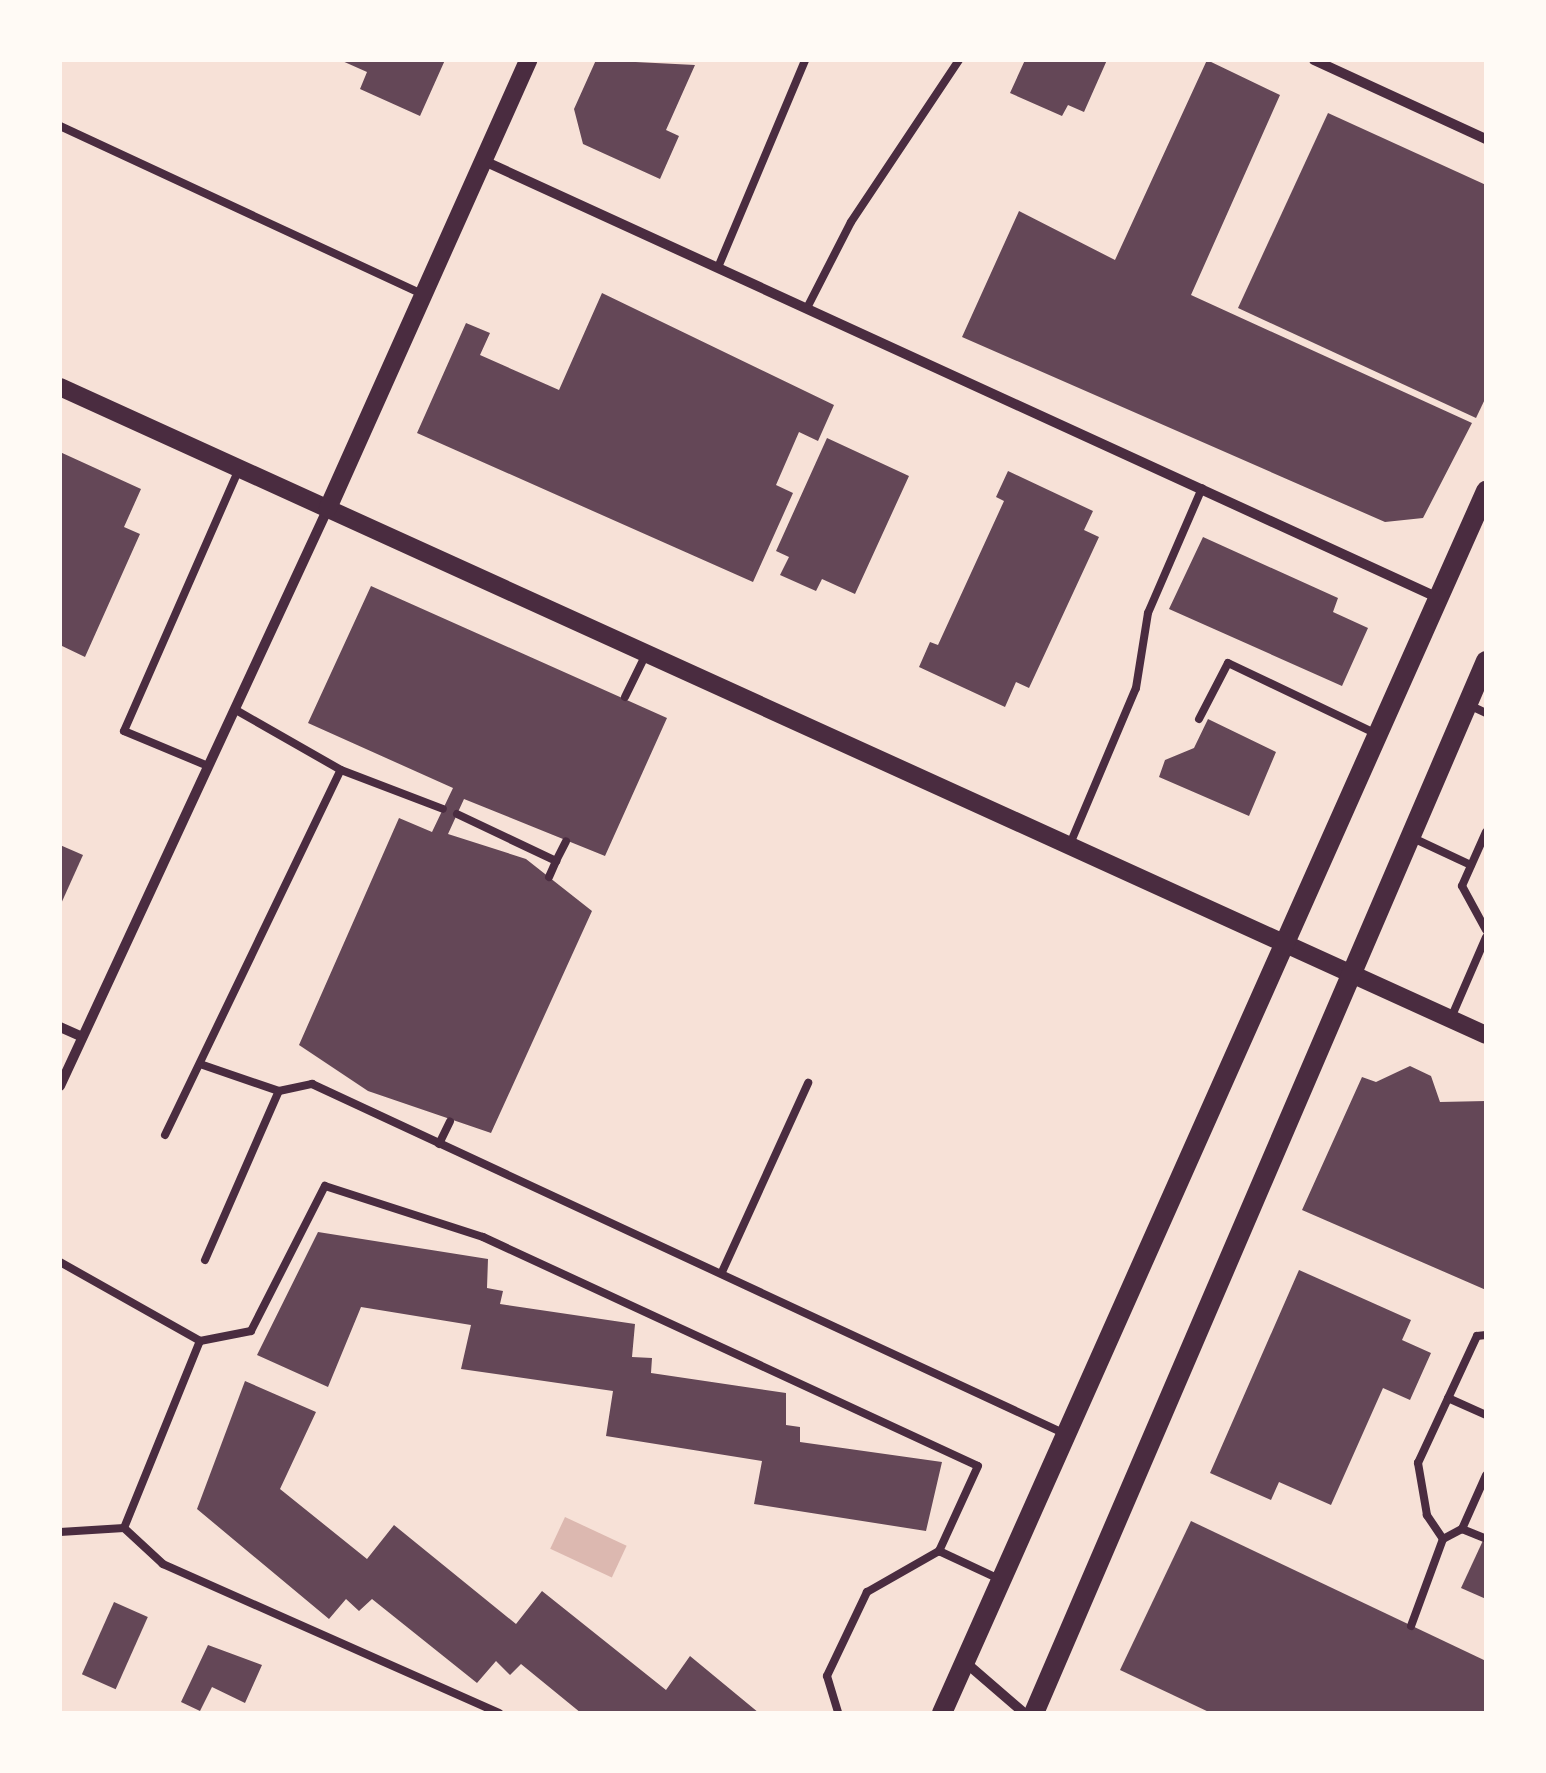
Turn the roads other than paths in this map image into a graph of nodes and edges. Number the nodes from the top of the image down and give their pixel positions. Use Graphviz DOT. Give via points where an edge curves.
graph roads {
  1 [pos="528,60"];
  2 [pos="804,60"];
  3 [pos="959,60"];
  4 [pos="1314,60"];
  5 [pos="60,126"];
  6 [pos="1486,139"];
  7 [pos="482,160"];
  8 [pos="719,265"];
  9 [pos="420,293"];
  10 [pos="808,306"];
  11 [pos="60,387"];
  12 [pos="239,469"];
  13 [pos="1202,488"];
  14 [pos="1486,490"];
  15 [pos="328,508"];
  16 [pos="1443,600"];
  17 [pos="646,652"];
  18 [pos="1486,661"];
  19 [pos="625,697"];
  20 [pos="1478,709"];
  21 [pos="236,710"];
  22 [pos="1199,718"];
  23 [pos="1382,736"];
  24 [pos="208,766"];
  25 [pos="341,770"];
  26 [pos="443,810"];
  27 [pos="456,814"];
  28 [pos="1486,832"];
  29 [pos="1413,838"];
  30 [pos="566,841"];
  31 [pos="1070,844"];
  32 [pos="556,861"];
  33 [pos="1471,865"];
  34 [pos="549,877"];
  35 [pos="1486,933"];
  36 [pos="1284,941"];
  37 [pos="1356,973"];
  38 [pos="1452,1018"];
  39 [pos="60,1028"];
  40 [pos="1486,1035"];
  41 [pos="82,1037"];
  42 [pos="200,1064"];
  43 [pos="808,1083"];
  44 [pos="60,1086"];
  45 [pos="279,1091"];
  46 [pos="450,1121"];
  47 [pos="165,1135"];
  48 [pos="439,1144"];
  49 [pos="204,1260"];
  50 [pos="60,1262"];
  51 [pos="722,1272"];
  52 [pos="1486,1335"];
  53 [pos="200,1341"];
  54 [pos="1448,1398"];
  55 [pos="1486,1415"];
  56 [pos="1064,1433"];
  57 [pos="1486,1475"];
  58 [pos="124,1528"];
  59 [pos="1462,1529"];
  60 [pos="60,1532"];
  61 [pos="1484,1538"];
  62 [pos="1442,1539"];
  63 [pos="939,1552"];
  64 [pos="1000,1579"];
  65 [pos="1411,1626"];
  66 [pos="964,1662"];
  67 [pos="499,1713"];
  68 [pos="838,1713"];
  69 [pos="942,1713"];
  70 [pos="1024,1713"];
  71 [pos="1034,1713"];
  1 -- 7 [label="street"];
  2 -- 8 [label="lane"];
  3 -- 10 [label="lane" via="850,222"];
  4 -- 6 [label="street"];
  5 -- 9 [label="lane"];
  7 -- 8 [label="street"];
  7 -- 9 [label="street"];
  8 -- 10 [label="street"];
  9 -- 15 [label="street"];
  10 -- 13 [label="street"];
  11 -- 12 [label="street"];
  12 -- 15 [label="street"];
  12 -- 24 [label="lane" via="124,732"];
  13 -- 16 [label="street"];
  13 -- 31 [label="lane" via="1148,613 1136,688"];
  14 -- 16 [label="main road"];
  15 -- 17 [label="street"];
  15 -- 21 [label="street"];
  16 -- 23 [label="main road"];
  17 -- 19 [label="lane"];
  17 -- 31 [label="street"];
  18 -- 20 [label="main road"];
  20 -- 29 [label="main road"];
  21 -- 24 [label="street"];
  21 -- 25 [label="lane"];
  22 -- 23 [label="lane" via="1228,664"];
  23 -- 36 [label="main road"];
  24 -- 41 [label="street"];
  25 -- 26 [label="lane"];
  25 -- 42 [label="lane"];
  27 -- 32 [label="lane"];
  28 -- 33 [label="lane"];
  29 -- 33 [label="lane"];
  29 -- 37 [label="main road"];
  30 -- 32 [label="lane"];
  31 -- 36 [label="street"];
  32 -- 34 [label="lane"];
  33 -- 35 [label="lane" via="1462,886"];
  35 -- 38 [label="lane"];
  36 -- 37 [label="street"];
  36 -- 56 [label="main road"];
  37 -- 38 [label="street"];
  37 -- 71 [label="main road"];
  38 -- 40 [label="street"];
  39 -- 41 [label="street"];
  41 -- 44 [label="street"];
  42 -- 45 [label="lane"];
  42 -- 47 [label="lane"];
  43 -- 51 [label="lane"];
  45 -- 48 [label="lane" via="312,1084"];
  45 -- 49 [label="lane"];
  46 -- 48 [label="lane"];
  48 -- 51 [label="lane"];
  50 -- 53 [label="lane"];
  51 -- 56 [label="lane"];
  52 -- 54 [label="lane"];
  53 -- 58 [label="lane"];
  53 -- 63 [label="lane" via="251,1330 325,1186 484,1237 978,1466"];
  54 -- 55 [label="lane"];
  54 -- 62 [label="lane" via="1418,1463 1427,1515"];
  56 -- 64 [label="main road"];
  57 -- 59 [label="lane"];
  58 -- 60 [label="lane"];
  58 -- 67 [label="lane" via="163,1564"];
  59 -- 61 [label="lane"];
  59 -- 62 [label="lane"];
  62 -- 65 [label="lane"];
  63 -- 64 [label="lane"];
  63 -- 68 [label="lane" via="867,1592 827,1676"];
  64 -- 66 [label="main road"];
  66 -- 69 [label="main road"];
  66 -- 70 [label="street"];
}
